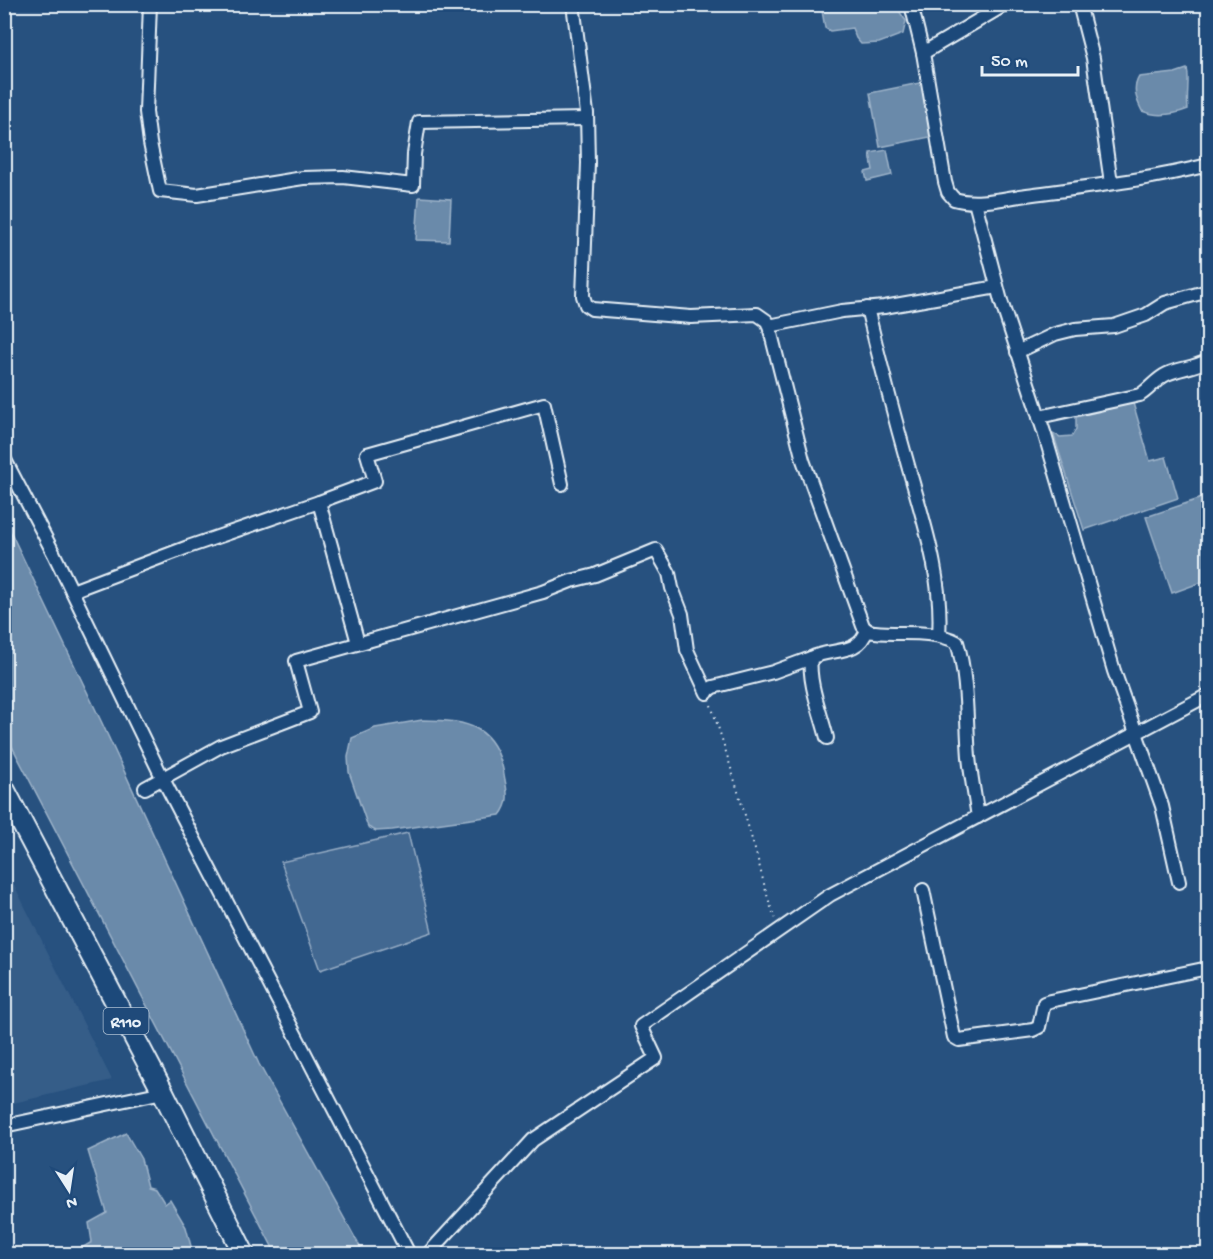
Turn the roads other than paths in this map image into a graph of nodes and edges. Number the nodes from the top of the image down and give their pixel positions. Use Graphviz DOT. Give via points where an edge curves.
graph roads {
  1 [pos="150,4"];
  2 [pos="573,4"];
  3 [pos="911,4"];
  4 [pos="1006,4"];
  5 [pos="1079,4"];
  6 [pos="923,53"];
  7 [pos="587,119"];
  8 [pos="1209,165"];
  9 [pos="1111,183"];
  10 [pos="975,202"];
  11 [pos="998,287"];
  12 [pos="1209,291"];
  13 [pos="867,308"];
  14 [pos="769,326"];
  15 [pos="1017,352"];
  16 [pos="1209,360"];
  17 [pos="1039,417"];
  18 [pos="4,458"];
  19 [pos="562,484"];
  20 [pos="319,502"];
  21 [pos="72,591"];
  22 [pos="867,630"];
  23 [pos="939,635"];
  24 [pos="358,643"];
  25 [pos="811,658"];
  26 [pos="1209,695"];
  27 [pos="1136,734"];
  28 [pos="827,738"];
  29 [pos="163,779"];
  30 [pos="145,788"];
  31 [pos="4,789"];
  32 [pos="978,817"];
  33 [pos="1179,882"];
  34 [pos="923,890"];
  35 [pos="1209,968"];
  36 [pos="163,1092"];
  37 [pos="4,1126"];
  38 [pos="244,1254"];
  39 [pos="409,1254"];
  40 [pos="428,1254"];
  1 -- 7 [label="street" via="146,112 160,191 197,195 323,177 413,185 419,122"];
  2 -- 7 [label="street"];
  3 -- 6 [label="street"];
  4 -- 6 [label="street"];
  5 -- 9 [label="street" via="1093,58"];
  6 -- 10 [label="street" via="948,192 954,199"];
  7 -- 14 [label="street" via="582,280 586,305 602,311 692,317 757,314"];
  8 -- 9 [label="street"];
  9 -- 10 [label="street"];
  10 -- 11 [label="street"];
  11 -- 13 [label="street"];
  11 -- 15 [label="street"];
  12 -- 15 [label="street" via="1165,303 1146,315 1114,326 1055,334"];
  13 -- 14 [label="street"];
  13 -- 23 [label="street" via="933,562"];
  14 -- 22 [label="street" via="803,460"];
  15 -- 17 [label="street"];
  16 -- 17 [label="street" via="1166,374 1140,394"];
  17 -- 27 [label="street"];
  18 -- 21 [label="street"];
  19 -- 20 [label="street" via="543,404 367,454 375,482"];
  20 -- 21 [label="street"];
  20 -- 24 [label="street"];
  21 -- 29 [label="street"];
  22 -- 23 [label="street"];
  22 -- 25 [label="street" via="859,645"];
  23 -- 32 [label="street" via="957,642 960,653"];
  24 -- 25 [label="street" via="543,592 656,550 669,573 682,614 687,650 707,692"];
  24 -- 29 [label="street" via="296,660 310,712 221,746"];
  25 -- 28 [label="street"];
  26 -- 27 [label="street"];
  27 -- 32 [label="street"];
  27 -- 33 [label="street" via="1162,806"];
  29 -- 30 [label="street"];
  29 -- 39 [label="street"];
  31 -- 36 [label="main road, R110"];
  32 -- 40 [label="street" via="830,895 641,1026 656,1058 533,1140"];
  34 -- 35 [label="street" via="954,1037 958,1040 1033,1030 1039,1027 1044,1003 1050,1001"];
  36 -- 37 [label="street"];
  36 -- 38 [label="main road, R110"];
}
